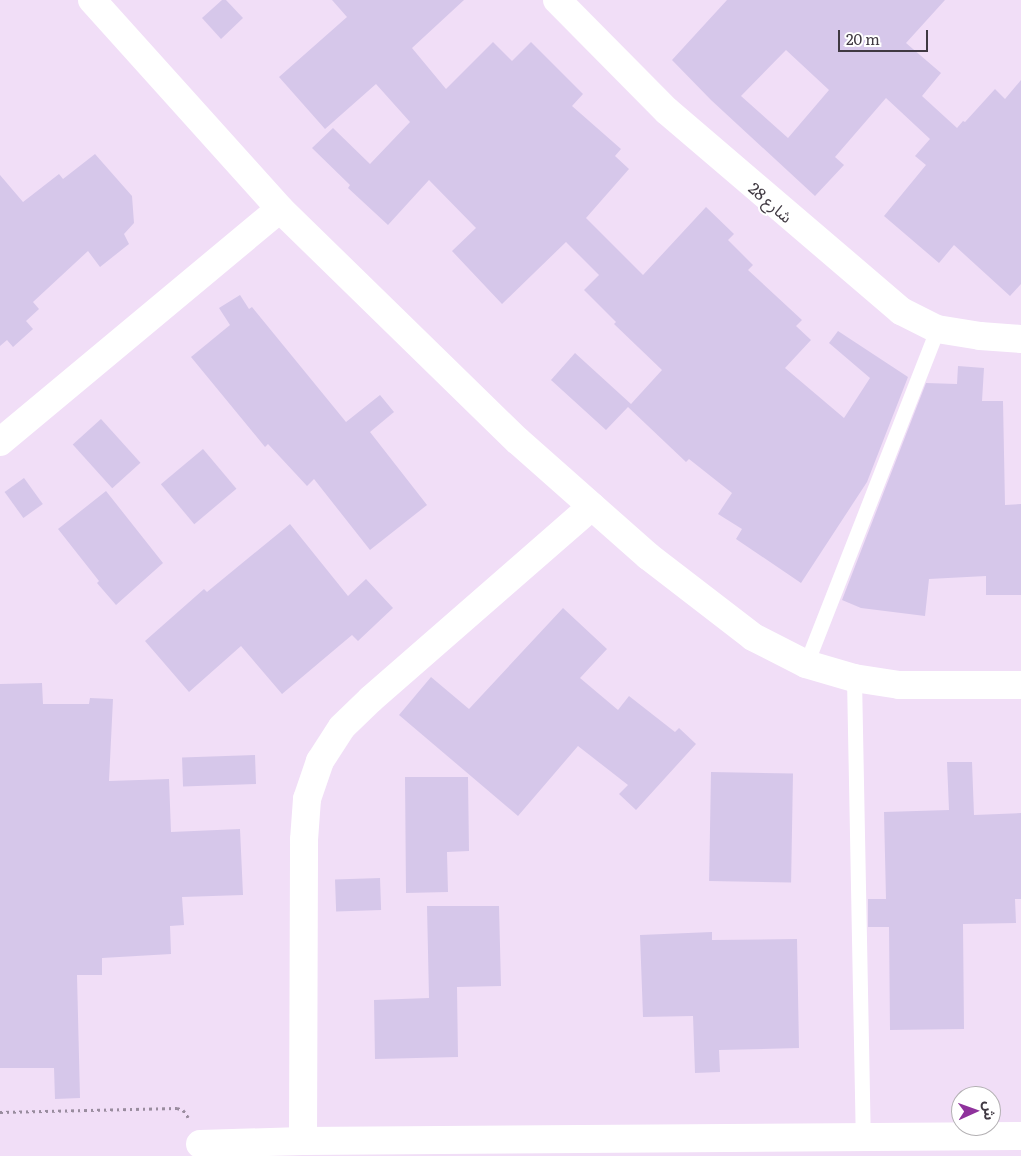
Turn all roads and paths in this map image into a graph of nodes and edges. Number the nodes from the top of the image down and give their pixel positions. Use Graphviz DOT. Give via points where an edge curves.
graph roads {
  1 [pos="92,0"];
  2 [pos="557,0"];
  3 [pos="280,209"];
  4 [pos="937,329"];
  5 [pos="1021,339"];
  6 [pos="0,442"];
  7 [pos="592,506"];
  8 [pos="806,664"];
  9 [pos="854,678"];
  10 [pos="1021,685"];
  11 [pos="0,1112"];
  12 [pos="1021,1136"];
  13 [pos="863,1138"];
  14 [pos="303,1141"];
  15 [pos="200,1144"];
  1 -- 3 [label="street"];
  2 -- 4 [label="street, شارع 28" via="724,163 894,306"];
  3 -- 6 [label="street"];
  3 -- 7 [label="street" via="518,441"];
  4 -- 5 [label="street, شارع 28"];
  4 -- 8 [label="lane"];
  7 -- 8 [label="street" via="648,556 745,631"];
  7 -- 14 [label="street" via="371,699 342,727 320,761 307,799 304,840"];
  8 -- 9 [label="street"];
  9 -- 10 [label="street" via="899,685"];
  9 -- 13 [label="lane"];
  11 -- 15 [label="path" via="177,1108 186,1113 190,1138"];
  12 -- 13 [label="street"];
  13 -- 14 [label="street"];
  14 -- 15 [label="street"];
}
